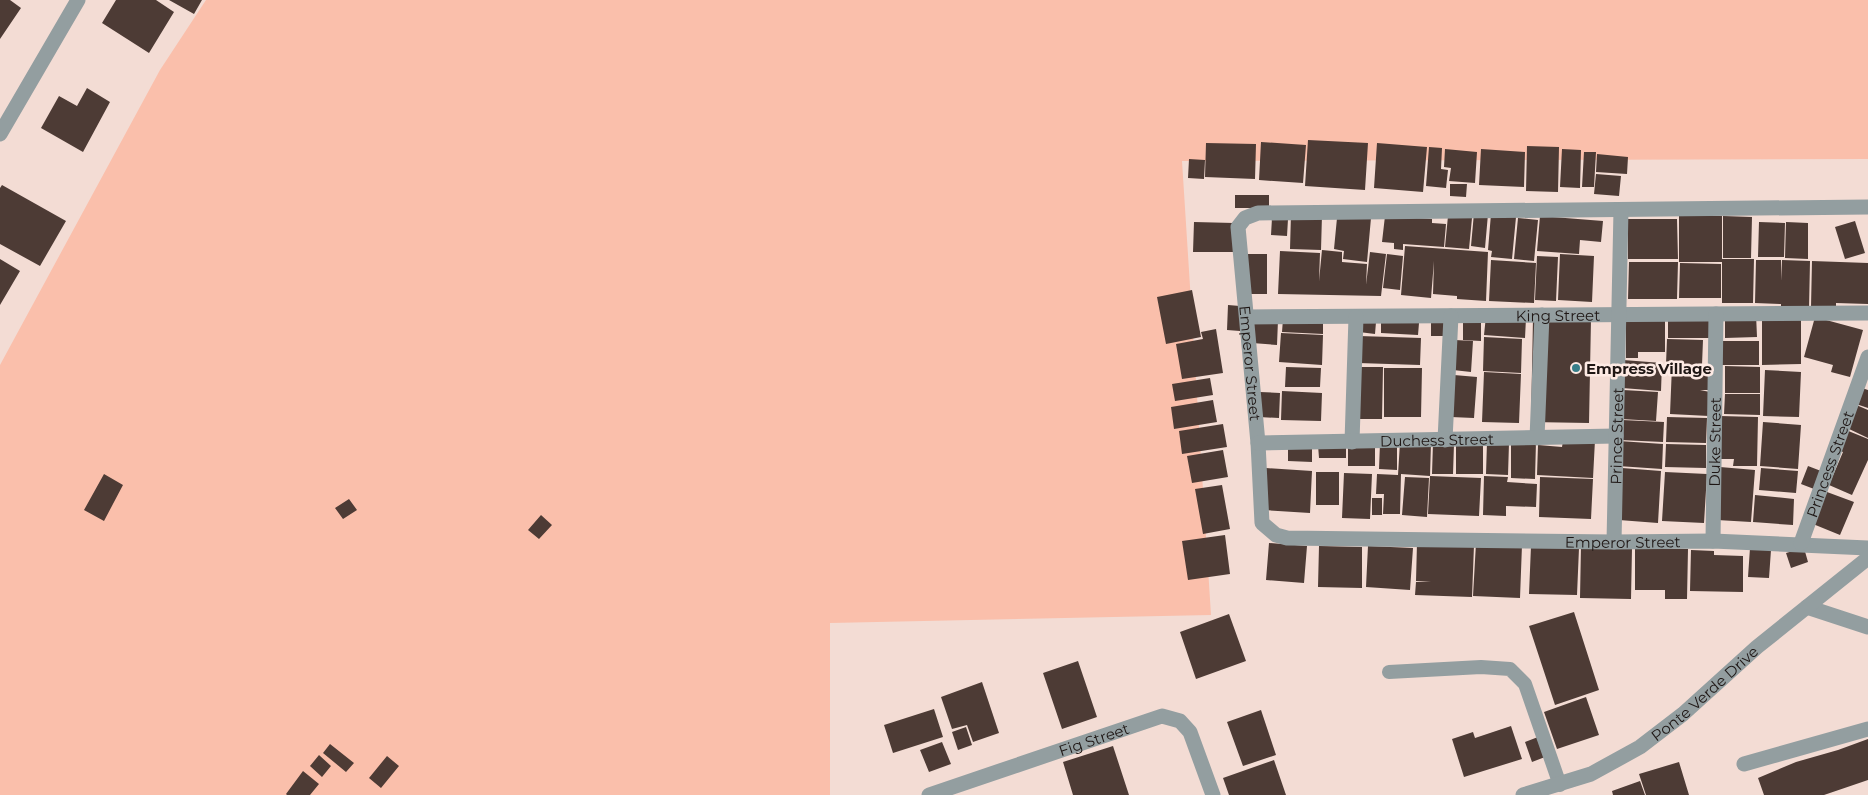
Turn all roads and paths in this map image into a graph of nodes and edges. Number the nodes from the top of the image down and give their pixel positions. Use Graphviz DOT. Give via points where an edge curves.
graph roads {
  1 [pos="78,0"];
  2 [pos="0,134"];
  3 [pos="1868,208"];
  4 [pos="1621,210"];
  5 [pos="1868,313"];
  6 [pos="1716,314"];
  7 [pos="1542,315"];
  8 [pos="1619,315"];
  9 [pos="1451,316"];
  10 [pos="1247,317"];
  11 [pos="1356,317"];
  12 [pos="1868,357"];
  13 [pos="1616,436"];
  14 [pos="1537,438"];
  15 [pos="1445,440"];
  16 [pos="1352,442"];
  17 [pos="1258,443"];
  18 [pos="1713,541"];
  19 [pos="1614,542"];
  20 [pos="1801,543"];
  21 [pos="1868,548"];
  22 [pos="1868,558"];
  23 [pos="1807,607"];
  24 [pos="1868,627"];
  25 [pos="1389,672"];
  26 [pos="1868,729"];
  27 [pos="1744,764"];
  28 [pos="1560,785"];
  29 [pos="929,795"];
  30 [pos="1213,795"];
  31 [pos="1523,795"];
  1 -- 2 [label="street"];
  3 -- 4 [label="street, Emperor Street"];
  4 -- 8 [label="street, Prince Street"];
  4 -- 10 [label="street, Emperor Street" via="1258,214 1245,218 1238,227"];
  5 -- 6 [label="street, King Street"];
  6 -- 8 [label="street, King Street"];
  6 -- 18 [label="street, Duke Street"];
  7 -- 8 [label="street, King Street"];
  7 -- 9 [label="street, King Street"];
  7 -- 14 [label="street"];
  8 -- 13 [label="street, Prince Street"];
  9 -- 11 [label="street, King Street"];
  9 -- 15 [label="street"];
  10 -- 11 [label="street, King Street"];
  10 -- 17 [label="street, Emperor Street"];
  11 -- 16 [label="street"];
  12 -- 20 [label="street, Princess Street"];
  13 -- 14 [label="street, Duchess Street"];
  13 -- 19 [label="street, Prince Street"];
  14 -- 15 [label="street, Duchess Street"];
  15 -- 16 [label="street, Duchess Street"];
  16 -- 17 [label="street, Duchess Street"];
  17 -- 19 [label="street, Emperor Street" via="1262,523 1276,535 1287,538"];
  18 -- 19 [label="street, Emperor Street"];
  18 -- 20 [label="street, Emperor Street"];
  20 -- 21 [label="street, Emperor Street"];
  22 -- 23 [label="street, Ponte Verde Drive"];
  23 -- 24 [label="street"];
  23 -- 28 [label="street, Ponte Verde Drive" via="1640,747 1608,766"];
  25 -- 28 [label="lane" via="1510,668 1526,684"];
  26 -- 27 [label="street"];
  28 -- 31 [label="street, Ponte Verde Drive"];
  29 -- 30 [label="street, Fig Street" via="1162,716 1180,721 1190,732"];
}
